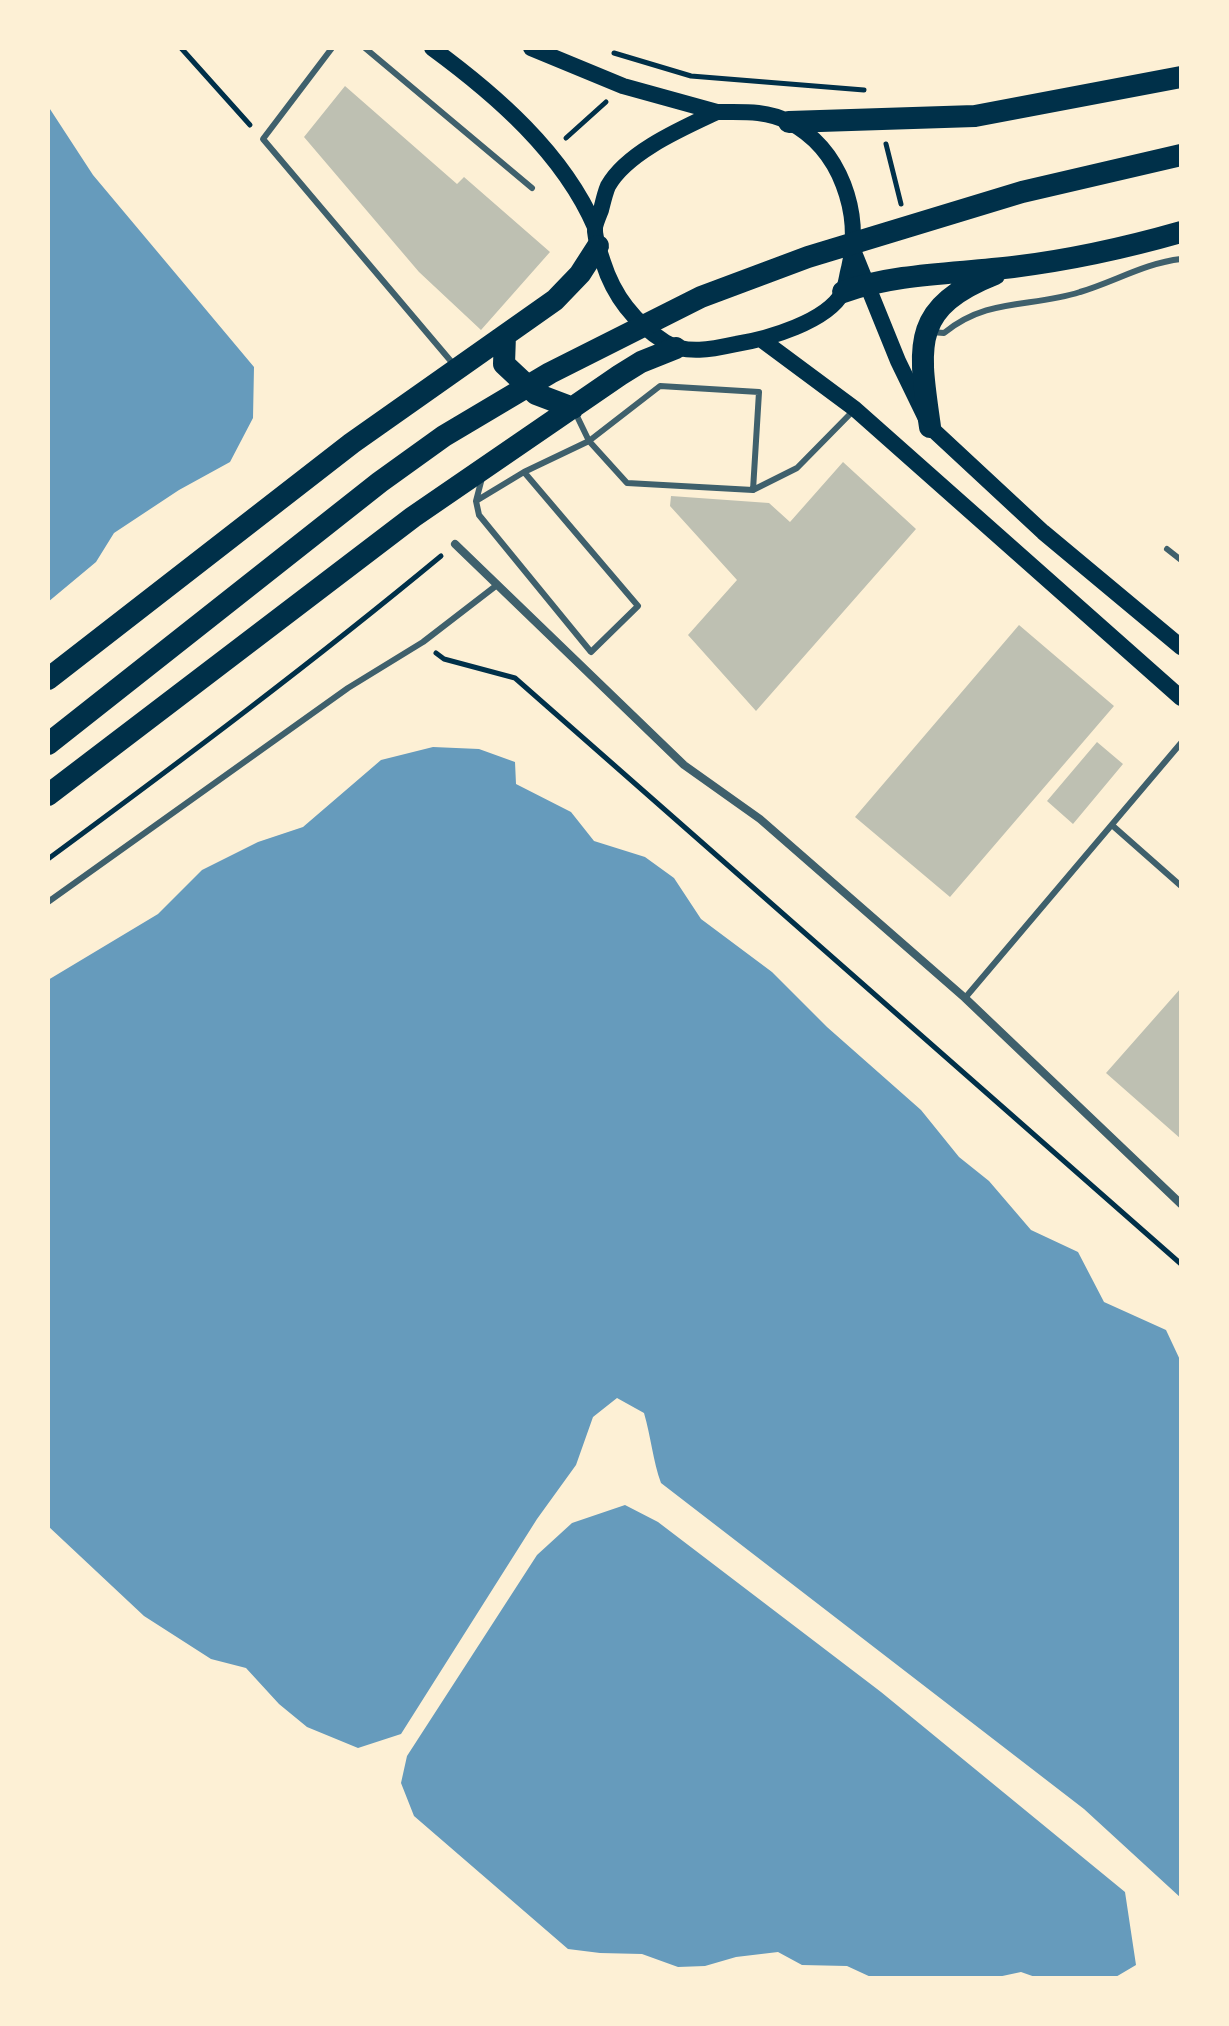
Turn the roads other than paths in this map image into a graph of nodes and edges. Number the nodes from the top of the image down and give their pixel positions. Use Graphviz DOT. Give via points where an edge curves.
graph roads {
  1 [pos="332,48"];
  2 [pos="365,48"];
  3 [pos="432,48"];
  4 [pos="531,48"];
  5 [pos="1181,77"];
  6 [pos="717,112"];
  7 [pos="789,122"];
  8 [pos="1181,155"];
  9 [pos="532,188"];
  10 [pos="1181,232"];
  11 [pos="597,236"];
  12 [pos="853,250"];
  13 [pos="1181,259"];
  14 [pos="1013,267"];
  15 [pos="867,284"];
  16 [pos="843,292"];
  17 [pos="924,331"];
  18 [pos="505,335"];
  19 [pos="762,340"];
  20 [pos="676,348"];
  21 [pos="457,368"];
  22 [pos="573,408"];
  23 [pos="855,409"];
  24 [pos="930,427"];
  25 [pos="589,441"];
  26 [pos="484,469"];
  27 [pos="524,472"];
  28 [pos="753,490"];
  29 [pos="476,501"];
  30 [pos="455,544"];
  31 [pos="1167,549"];
  32 [pos="1181,560"];
  33 [pos="497,585"];
  34 [pos="1181,647"];
  35 [pos="48,679"];
  36 [pos="1181,698"];
  37 [pos="1181,743"];
  38 [pos="48,744"];
  39 [pos="48,795"];
  40 [pos="1113,826"];
  41 [pos="1181,886"];
  42 [pos="48,902"];
  43 [pos="965,998"];
  44 [pos="1181,1204"];
  1 -- 21 [label="lane" via="263,139"];
  2 -- 9 [label="lane"];
  3 -- 11 [label="main road" via="472,77 550,153 584,202"];
  4 -- 6 [label="main road" via="623,86"];
  5 -- 7 [label="highway" via="975,116"];
  6 -- 7 [label="main road" via="759,112"];
  6 -- 11 [label="main road" via="637,155 608,186"];
  7 -- 12 [label="main road" via="815,141 835,166 848,196"];
  8 -- 38 [label="highway" via="1022,192 808,257 701,297 550,373 444,436 380,482"];
  10 -- 14 [label="highway" via="1115,251"];
  11 -- 18 [label="highway" via="580,274 555,300"];
  11 -- 20 [label="main road" via="606,272 622,303 646,329"];
  12 -- 15 [label="main road"];
  12 -- 16 [label="main road"];
  13 -- 17 [label="lane" via="1078,293 1002,305 944,333"];
  14 -- 15 [label="highway"];
  14 -- 17 [label="highway" via="971,283 937,308"];
  15 -- 16 [label="highway"];
  15 -- 24 [label="main road"];
  16 -- 19 [label="main road" via="802,324"];
  17 -- 24 [label="highway" via="921,366"];
  18 -- 21 [label="highway"];
  18 -- 22 [label="highway" via="504,364 536,394"];
  19 -- 20 [label="main road" via="709,349"];
  19 -- 23 [label="main road"];
  20 -- 22 [label="highway" via="630,368"];
  21 -- 35 [label="highway"];
  22 -- 25 [label="lane"];
  22 -- 26 [label="highway"];
  23 -- 28 [label="lane" via="797,468"];
  23 -- 36 [label="main road"];
  24 -- 34 [label="main road" via="1043,532"];
  25 -- 27 [label="lane"];
  25 -- 28 [label="lane" via="627,483"];
  25 -- 28 [label="lane" via="660,386 759,392"];
  26 -- 29 [label="lane"];
  26 -- 39 [label="highway" via="413,517"];
  27 -- 29 [label="lane"];
  27 -- 29 [label="lane" via="638,606 591,652 479,515"];
  30 -- 33 [label="street"];
  31 -- 32 [label="lane"];
  33 -- 42 [label="lane"];
  33 -- 43 [label="street" via="684,765 760,819"];
  37 -- 40 [label="lane"];
  40 -- 41 [label="lane"];
  40 -- 43 [label="lane"];
  43 -- 44 [label="street"];
}
